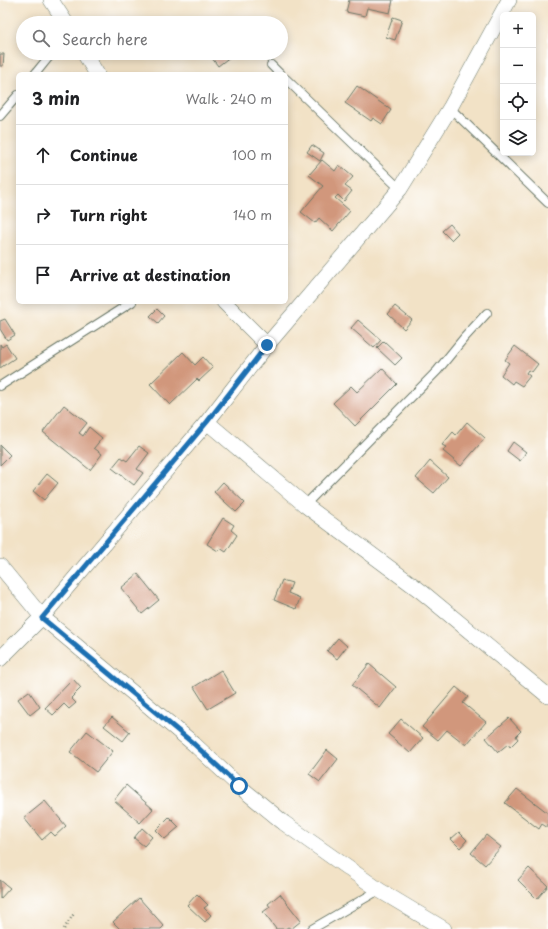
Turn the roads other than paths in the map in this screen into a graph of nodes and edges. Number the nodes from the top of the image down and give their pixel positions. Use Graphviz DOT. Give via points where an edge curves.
graph roads {
  1 [pos="51,0"];
  2 [pos="509,0"];
  3 [pos="61,16"];
  4 [pos="46,60"];
  5 [pos="88,60"];
  6 [pos="271,65"];
  7 [pos="37,72"];
  8 [pos="96,72"];
  9 [pos="278,72"];
  10 [pos="288,81"];
  11 [pos="16,97"];
  12 [pos="450,108"];
  13 [pos="0,116"];
  14 [pos="400,189"];
  15 [pos="548,203"];
  16 [pos="129,304"];
  17 [pos="226,304"];
  18 [pos="487,313"];
  19 [pos="267,345"];
  20 [pos="0,386"];
  21 [pos="207,422"];
  22 [pos="305,505"];
  23 [pos="0,566"];
  24 [pos="42,618"];
  25 [pos="0,659"];
  26 [pos="548,696"];
  27 [pos="379,890"];
  28 [pos="312,929"];
  29 [pos="444,929"];
  1 -- 3 [label="street"];
  2 -- 12 [label="street"];
  4 -- 7 [label="lane"];
  5 -- 8 [label="street"];
  6 -- 9 [label="lane"];
  10 -- 14 [label="lane"];
  11 -- 13 [label="lane"];
  12 -- 14 [label="street"];
  12 -- 15 [label="lane"];
  14 -- 19 [label="street"];
  16 -- 20 [label="lane"];
  17 -- 19 [label="street"];
  18 -- 22 [label="lane" via="437,371"];
  19 -- 21 [label="street"];
  21 -- 22 [label="street"];
  21 -- 24 [label="street"];
  22 -- 26 [label="street" via="422,592"];
  23 -- 24 [label="street"];
  24 -- 25 [label="street"];
  24 -- 27 [label="street" via="194,744 284,823"];
  27 -- 28 [label="lane"];
  27 -- 29 [label="street"];
}
